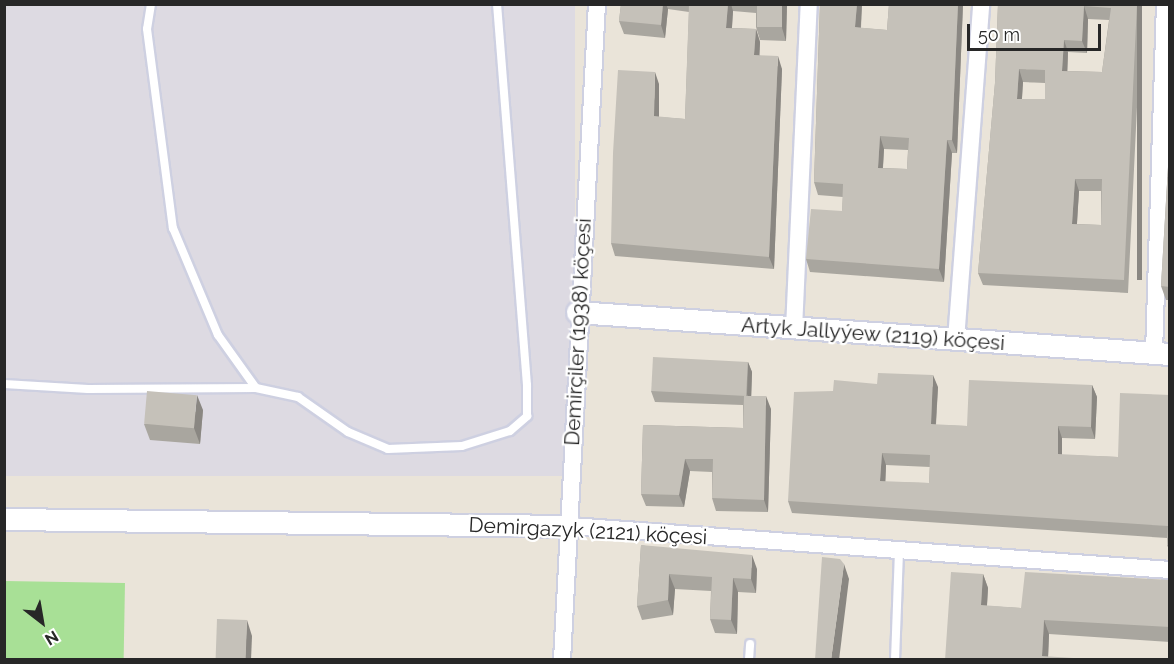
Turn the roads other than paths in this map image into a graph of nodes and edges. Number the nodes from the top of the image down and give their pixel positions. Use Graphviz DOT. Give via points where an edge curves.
graph roads {
  1 [pos="151,4"];
  2 [pos="497,4"];
  3 [pos="597,4"];
  4 [pos="809,4"];
  5 [pos="981,4"];
  6 [pos="1165,4"];
  7 [pos="577,312"];
  8 [pos="794,329"];
  9 [pos="956,340"];
  10 [pos="1162,354"];
  11 [pos="4,384"];
  12 [pos="255,388"];
  13 [pos="4,519"];
  14 [pos="571,526"];
  15 [pos="899,552"];
  16 [pos="1170,570"];
  17 [pos="750,644"];
  18 [pos="562,660"];
  19 [pos="749,660"];
  20 [pos="895,660"];
  1 -- 12 [label="lane" via="147,29 173,228 218,335"];
  2 -- 12 [label="lane" via="527,416 492,440 388,449 348,432 298,397"];
  3 -- 7 [label="street, Demirçiler (1938) köçesi"];
  4 -- 8 [label="street"];
  5 -- 9 [label="street"];
  6 -- 10 [label="street"];
  7 -- 8 [label="street, Artyk Jallyýew (2119) köçesi"];
  7 -- 14 [label="street, Demirçiler (1938) köçesi"];
  8 -- 9 [label="street, Artyk Jallyýew (2119) köçesi"];
  9 -- 10 [label="street, Artyk Jallyýew (2119) köçesi"];
  11 -- 12 [label="lane" via="88,389"];
  13 -- 14 [label="street, Demirgazyk (2121) köçesi"];
  14 -- 15 [label="street, Demirgazyk (2121) köçesi"];
  14 -- 18 [label="street, Demirçiler (1938) köçesi"];
  15 -- 16 [label="street, Demirgazyk (2121) köçesi"];
  15 -- 20 [label="lane"];
  17 -- 19 [label="lane"];
}
